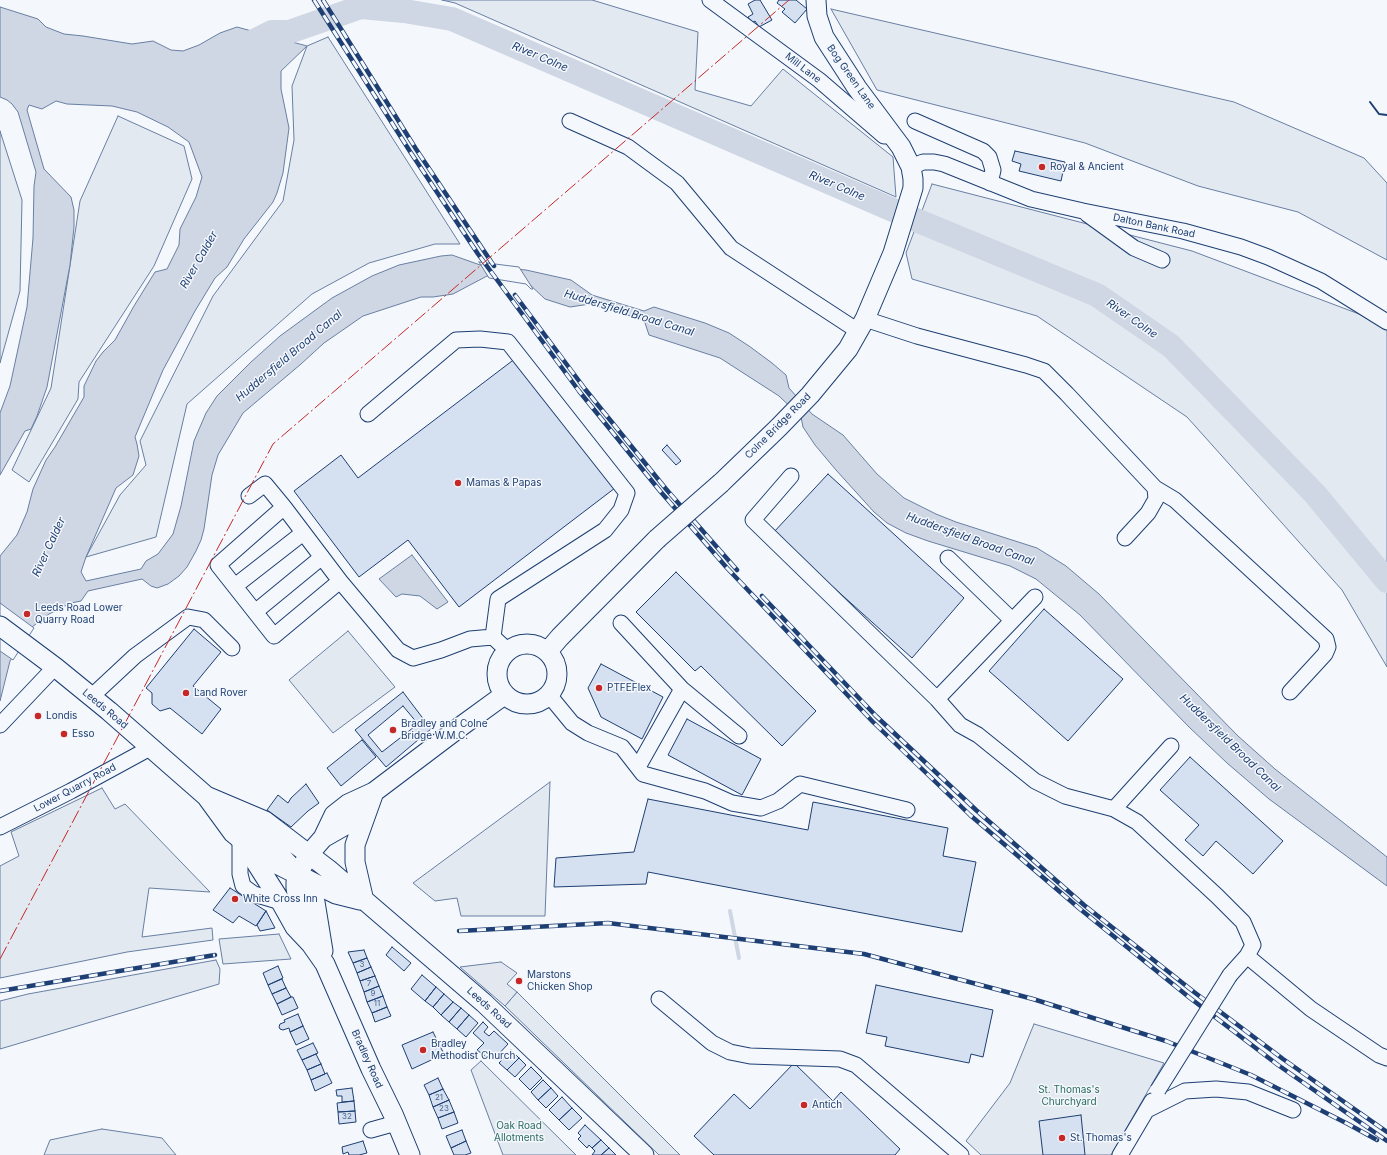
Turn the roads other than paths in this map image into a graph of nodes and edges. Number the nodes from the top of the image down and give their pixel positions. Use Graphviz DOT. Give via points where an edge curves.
graph roads {
  1 [pos="710,0"];
  2 [pos="816,0"];
  3 [pos="570,121"];
  4 [pos="915,121"];
  5 [pos="897,141"];
  6 [pos="911,167"];
  7 [pos="990,183"];
  8 [pos="1082,211"];
  9 [pos="1162,260"];
  10 [pos="1387,322"];
  11 [pos="862,325"];
  12 [pos="368,414"];
  13 [pos="791,476"];
  14 [pos="1154,488"];
  15 [pos="249,496"];
  16 [pos="284,507"];
  17 [pos="303,533"];
  18 [pos="1125,538"];
  19 [pos="322,557"];
  20 [pos="948,558"];
  21 [pos="340,581"];
  22 [pos="235,586"];
  23 [pos="1035,597"];
  24 [pos="255,612"];
  25 [pos="1012,620"];
  26 [pos="621,623"];
  27 [pos="0,626"];
  28 [pos="493,637"];
  29 [pos="232,648"];
  30 [pos="508,651"];
  31 [pos="548,651"];
  32 [pos="52,660"];
  33 [pos="682,689"];
  34 [pos="1290,692"];
  35 [pos="504,694"];
  36 [pos="549,695"];
  37 [pos="91,697"];
  38 [pos="937,699"];
  39 [pos="0,725"];
  40 [pos="739,736"];
  41 [pos="1171,746"];
  42 [pos="150,748"];
  43 [pos="638,767"];
  44 [pos="374,792"];
  45 [pos="206,796"];
  46 [pos="1114,809"];
  47 [pos="236,810"];
  48 [pos="907,810"];
  49 [pos="0,827"];
  50 [pos="242,840"];
  51 [pos="309,854"];
  52 [pos="298,874"];
  53 [pos="364,901"];
  54 [pos="319,925"];
  55 [pos="311,944"];
  56 [pos="1247,956"];
  57 [pos="325,964"];
  58 [pos="659,999"];
  59 [pos="1387,1058"];
  60 [pos="1147,1110"];
  61 [pos="1293,1110"];
  62 [pos="396,1123"];
  63 [pos="371,1130"];
  64 [pos="410,1155"];
  65 [pos="644,1155"];
  66 [pos="961,1155"];
  67 [pos="1120,1155"];
  1 -- 5 [label="street, Mill Lane" via="819,80 884,136"];
  2 -- 5 [label="main road, Bog Green Lane" via="817,16 824,37 857,88"];
  3 -- 11 [label="street" via="628,147 677,183 731,248"];
  4 -- 7 [label="street" via="983,151 989,157 993,170"];
  5 -- 6 [label="main road, Colne Bridge Road"];
  6 -- 7 [label="street, Dalton Bank Road" via="923,162 944,164"];
  6 -- 11 [label="main road, Colne Bridge Road" via="913,188 893,253"];
  7 -- 8 [label="street, Dalton Bank Road" via="1031,199"];
  8 -- 9 [label="street" via="1134,248"];
  8 -- 10 [label="street, Dalton Bank Road" via="1183,231 1248,249 1321,281"];
  11 -- 14 [label="street" via="917,336 1044,371"];
  11 -- 31 [label="main road, Colne Bridge Road, bridge" via="848,349 820,384 779,427 657,540"];
  12 -- 28 [label="street" via="456,340 508,342 627,493 621,510 605,530 498,599"];
  13 -- 38 [label="street" via="752,520"];
  14 -- 18 [label="street" via="1156,499 1148,513"];
  14 -- 34 [label="street" via="1175,500 1326,639 1328,646 1325,654"];
  15 -- 16 [label="street" via="265,484"];
  16 -- 17 [label="street"];
  16 -- 22 [label="street" via="218,565"];
  17 -- 19 [label="street"];
  17 -- 22 [label="street"];
  19 -- 21 [label="street"];
  19 -- 24 [label="street"];
  20 -- 25 [label="street"];
  21 -- 24 [label="street" via="274,636"];
  21 -- 28 [label="street" via="398,650 413,658 470,639"];
  22 -- 24 [label="street"];
  23 -- 25 [label="street"];
  25 -- 38 [label="street"];
  26 -- 33 [label="street"];
  27 -- 32 [label="main road, Leeds Road"];
  28 -- 30 [label="street"];
  29 -- 37 [label="street" via="204,620 188,617 135,656"];
  30 -- 31 [label="main road" via="524,644 541,646"];
  30 -- 35 [label="main road" via="497,668 497,679"];
  31 -- 36 [label="main road" via="557,668 555,687"];
  32 -- 37 [label="main road, Leeds Road"];
  32 -- 39 [label="street"];
  33 -- 40 [label="street"];
  33 -- 43 [label="street"];
  35 -- 36 [label="main road" via="515,702 524,704 542,701"];
  35 -- 44 [label="main road"];
  36 -- 43 [label="street" via="572,723 588,733 622,747"];
  37 -- 42 [label="main road, Leeds Road"];
  38 -- 46 [label="street" via="960,725 978,735 1035,781 1065,796"];
  41 -- 46 [label="street"];
  42 -- 45 [label="main road, Leeds Road"];
  42 -- 49 [label="street, Lower Quarry Road"];
  43 -- 48 [label="street" via="644,774 705,790 732,803 761,808 778,801 800,784"];
  44 -- 51 [label="main road" via="357,814 344,826 323,838"];
  44 -- 53 [label="main road" via="355,845 355,862"];
  45 -- 47 [label="main road, Leeds Road"];
  45 -- 50 [label="main road, Leeds Road" via="233,833"];
  46 -- 56 [label="street" via="1137,822 1243,922 1253,945"];
  47 -- 51 [label="main road, Leeds Road" via="264,821"];
  47 -- 52 [label="main road, Bradley Road" via="253,831"];
  50 -- 52 [label="main road, Leeds Road" via="261,856"];
  50 -- 55 [label="main road, Bradley Road" via="282,902 295,928"];
  51 -- 52 [label="main road"];
  51 -- 53 [label="main road, Leeds Road"];
  52 -- 53 [label="main road, Leeds Road" via="336,894"];
  52 -- 54 [label="main road, Bradley Road" via="308,886 315,902"];
  52 -- 55 [label="main road" via="296,888"];
  53 -- 54 [label="main road" via="333,907 326,912"];
  53 -- 65 [label="main road, Leeds Road" via="484,1003"];
  54 -- 57 [label="main road, Bradley Road"];
  55 -- 57 [label="main road, Bradley Road"];
  56 -- 59 [label="street" via="1311,1009"];
  56 -- 60 [label="street, bridge" via="1230,975"];
  57 -- 62 [label="main road, Bradley Road"];
  58 -- 66 [label="street" via="712,1043 730,1052 750,1056 840,1059 856,1065"];
  60 -- 61 [label="street" via="1185,1091 1216,1089 1248,1092"];
  60 -- 67 [label="street"];
  62 -- 63 [label="street"];
  62 -- 64 [label="main road, Bradley Road"];
}
